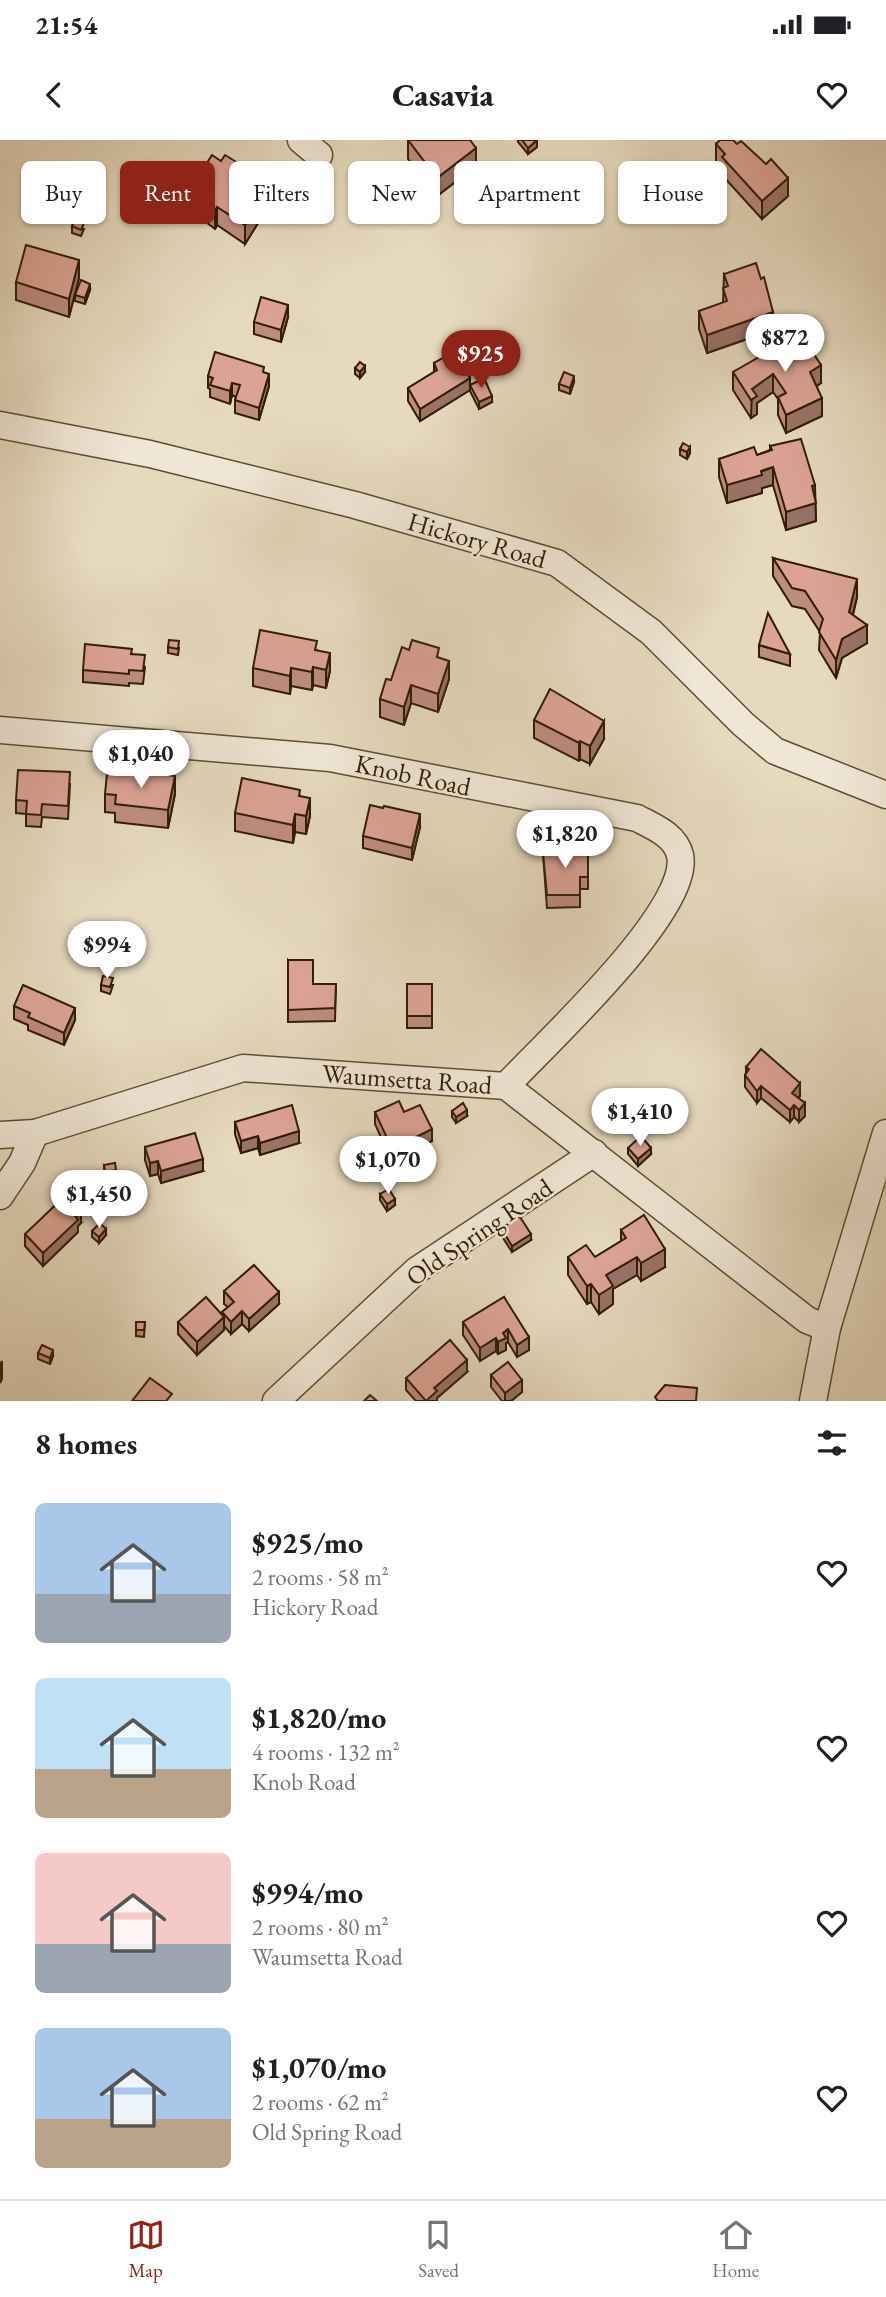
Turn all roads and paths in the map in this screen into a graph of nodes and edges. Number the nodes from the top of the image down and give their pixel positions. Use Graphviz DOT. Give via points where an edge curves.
graph roads {
  1 [pos="0,425"];
  2 [pos="0,730"];
  3 [pos="886,795"];
  4 [pos="506,1086"];
  5 [pos="35,1133"];
  6 [pos="886,1133"];
  7 [pos="0,1135"];
  8 [pos="594,1153"];
  9 [pos="0,1196"];
  10 [pos="827,1328"];
  11 [pos="276,1401"];
  12 [pos="813,1401"];
  1 -- 3 [label="street, Hickory Road" via="188,463 557,563 651,632 775,751"];
  2 -- 4 [label="street, Knob Road" via="330,758 637,818 673,839 680,855 680,879 668,905 638,947"];
  4 -- 5 [label="street, Waumsetta Road" via="243,1068"];
  4 -- 8 [label="street, Waumsetta Road"];
  5 -- 7 [label="street, Waumsetta Road"];
  5 -- 9 [label="street"];
  6 -- 10 [label="street"];
  8 -- 10 [label="street, Waumsetta Road" via="807,1320"];
  8 -- 11 [label="street, Old Spring Road" via="416,1270"];
  10 -- 12 [label="street"];
}
